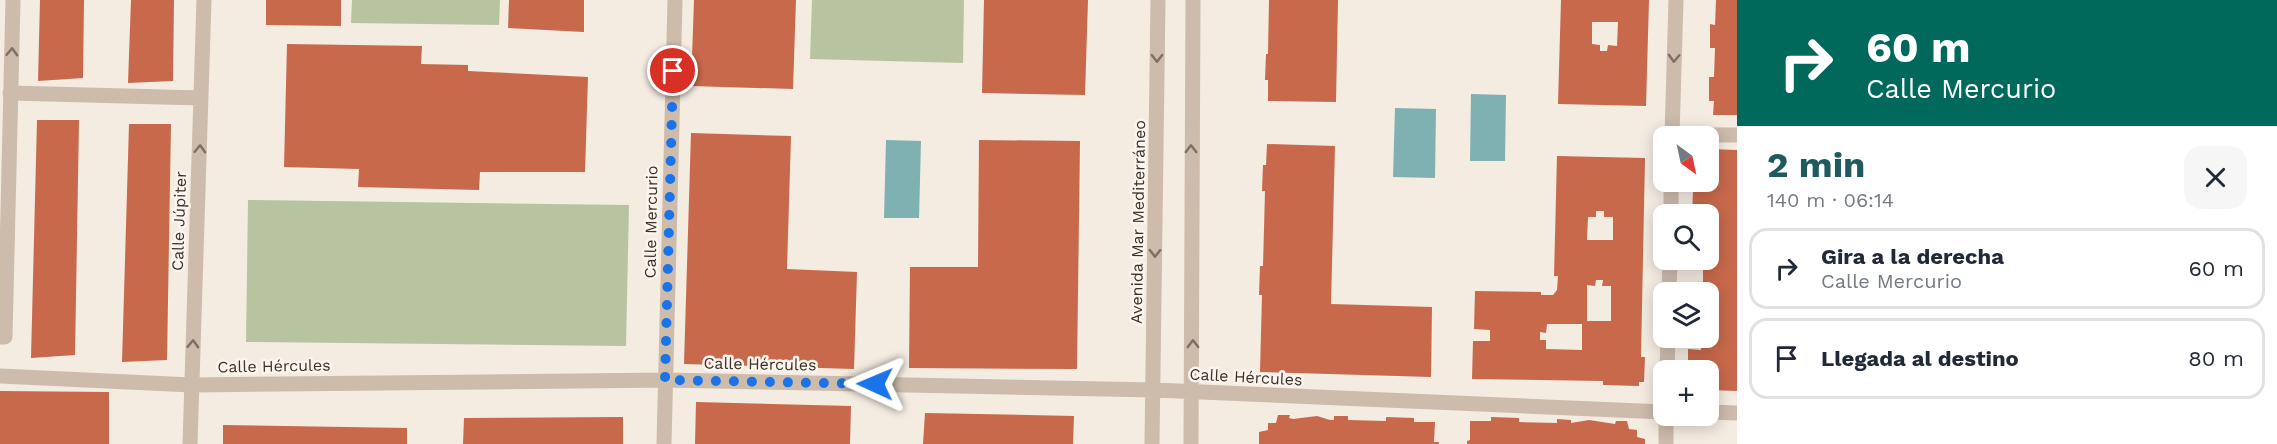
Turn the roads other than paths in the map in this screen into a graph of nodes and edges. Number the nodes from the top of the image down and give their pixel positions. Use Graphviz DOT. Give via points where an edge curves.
graph roads {
  1 [pos="13,0"];
  2 [pos="204,0"];
  3 [pos="675,0"];
  4 [pos="1158,0"];
  5 [pos="1193,0"];
  6 [pos="1676,0"];
  7 [pos="10,93"];
  8 [pos="201,98"];
  9 [pos="1672,126"];
  10 [pos="1719,135"];
  11 [pos="1737,135"];
  12 [pos="0,336"];
  13 [pos="0,376"];
  14 [pos="665,380"];
  15 [pos="192,385"];
  16 [pos="1154,390"];
  17 [pos="1193,393"];
  18 [pos="1719,412"];
  19 [pos="1737,412"];
  20 [pos="1653,413"];
  21 [pos="1665,426"];
  22 [pos="190,444"];
  23 [pos="664,444"];
  24 [pos="1152,444"];
  25 [pos="1191,444"];
  26 [pos="1666,444"];
  7 -- 1 [label="street, one-way"];
  2 -- 8 [label="street, Calle Júpiter"];
  3 -- 14 [label="street, Calle Mercurio"];
  4 -- 16 [label="street, Avenida Mar Mediterráneo, one-way"];
  17 -- 5 [label="street, one-way"];
  6 -- 9 [label="street, one-way"];
  7 -- 8 [label="street"];
  7 -- 12 [label="street" via="5,337"];
  15 -- 8 [label="street, Calle Júpiter, one-way"];
  10 -- 11 [label="street"];
  13 -- 15 [label="street, Calle Hércules"];
  14 -- 15 [label="street, Calle Hércules"];
  14 -- 16 [label="street, Calle Hércules"];
  14 -- 23 [label="street, Calle Mercurio"];
  15 -- 22 [label="street, Calle Júpiter"];
  16 -- 17 [label="street, Calle Hércules"];
  16 -- 24 [label="street, Avenida Mar Mediterráneo"];
  17 -- 20 [label="street, Calle Hércules"];
  17 -- 25 [label="street"];
  18 -- 19 [label="street"];
  21 -- 26 [label="street"];
}
